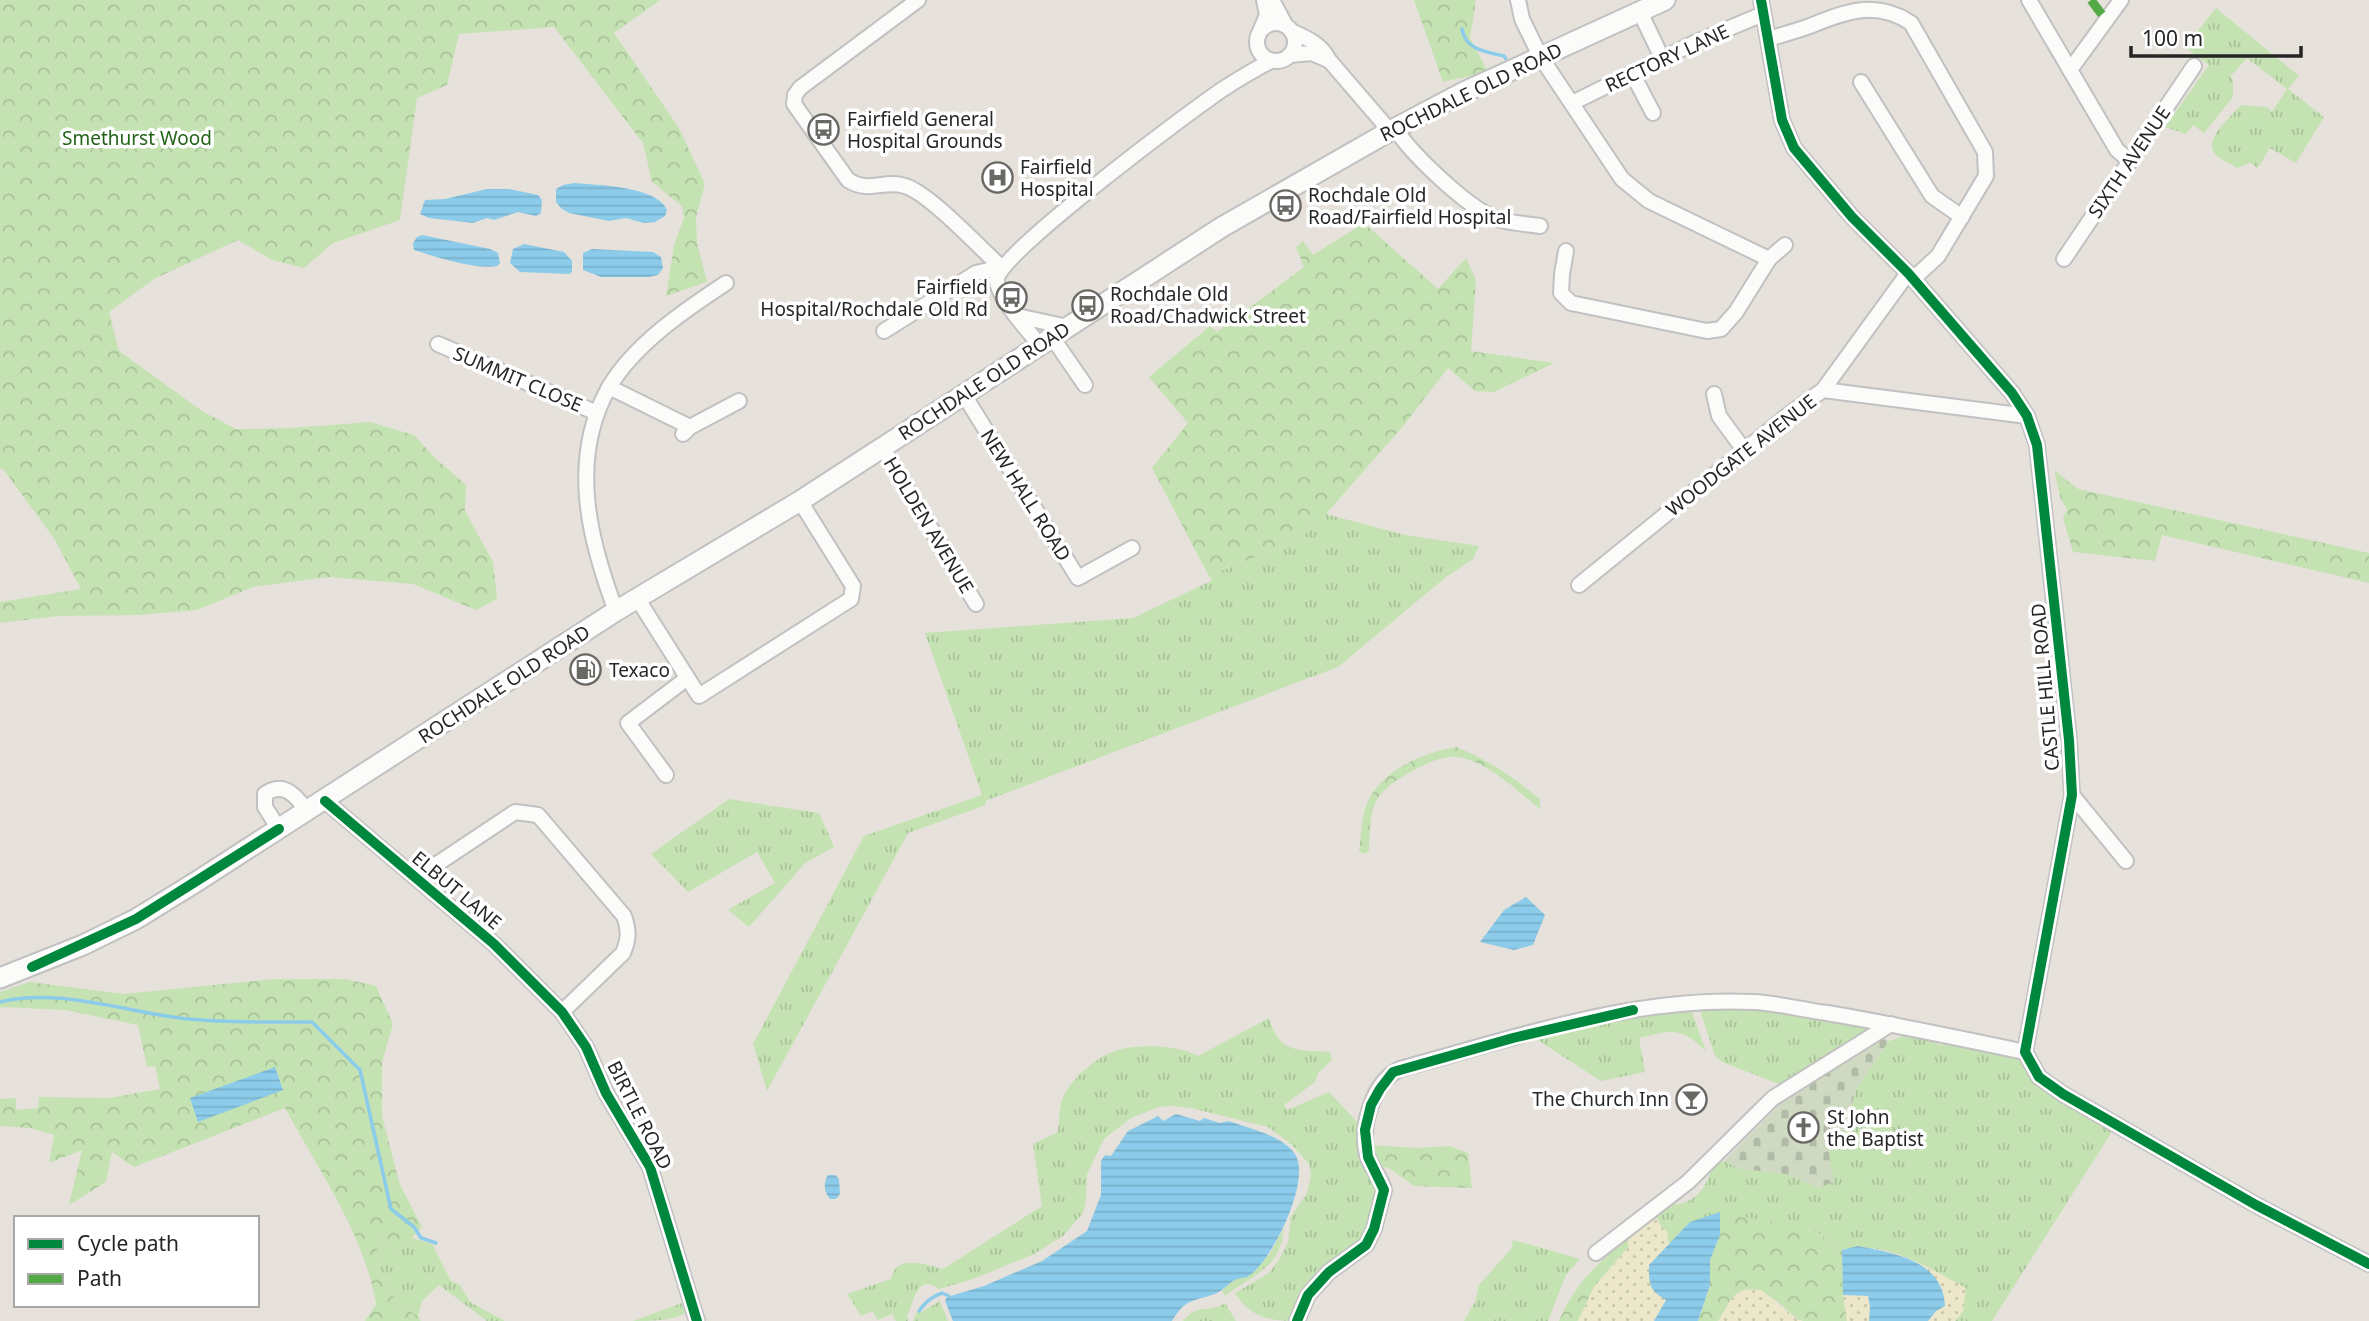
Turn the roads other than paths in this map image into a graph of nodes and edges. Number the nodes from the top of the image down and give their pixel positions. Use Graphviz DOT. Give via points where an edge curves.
graph roads {
  1 [pos="918,0"];
  2 [pos="1264,0"];
  3 [pos="1272,0"];
  4 [pos="1518,0"];
  5 [pos="1665,0"];
  6 [pos="2029,0"];
  7 [pos="2121,0"];
  8 [pos="1762,7"];
  9 [pos="1640,12"];
  10 [pos="1289,28"];
  11 [pos="1261,29"];
  12 [pos="1768,39"];
  13 [pos="1290,55"];
  14 [pos="1540,56"];
  15 [pos="1662,58"];
  16 [pos="1329,60"];
  17 [pos="1270,61"];
  18 [pos="2194,66"];
  19 [pos="2070,70"];
  20 [pos="1632,74"];
  21 [pos="1861,82"];
  22 [pos="1572,103"];
  23 [pos="1653,113"];
  24 [pos="1392,130"];
  25 [pos="2130,161"];
  26 [pos="1962,217"];
  27 [pos="1541,226"];
  28 [pos="1785,245"];
  29 [pos="1566,251"];
  30 [pos="1769,258"];
  31 [pos="2064,259"];
  32 [pos="1001,267"];
  33 [pos="1910,276"];
  34 [pos="726,283"];
  35 [pos="1017,316"];
  36 [pos="884,331"];
  37 [pos="1053,337"];
  38 [pos="438,344"];
  39 [pos="1086,385"];
  40 [pos="609,387"];
  41 [pos="1823,390"];
  42 [pos="1714,394"];
  43 [pos="964,395"];
  44 [pos="740,401"];
  45 [pos="597,413"];
  46 [pos="2027,416"];
  47 [pos="882,447"];
  48 [pos="1744,450"];
  49 [pos="800,501"];
  50 [pos="1132,548"];
  51 [pos="1579,585"];
  52 [pos="637,598"];
  53 [pos="976,604"];
  54 [pos="616,611"];
  55 [pos="686,679"];
  56 [pos="666,775"];
  57 [pos="2072,795"];
  58 [pos="325,801"];
  59 [pos="308,812"];
  60 [pos="279,829"];
  61 [pos="2126,861"];
  62 [pos="416,878"];
  63 [pos="0,978"];
  64 [pos="562,1012"];
  65 [pos="1891,1024"];
  66 [pos="2025,1052"];
  67 [pos="1595,1254"];
  68 [pos="2369,1264"];
  69 [pos="697,1321"];
  70 [pos="1297,1321"];
  1 -- 32 [label="street" via="800,88 794,104 848,180 867,193 895,184 915,190"];
  2 -- 11 [label="street" via="1267,15"];
  3 -- 10 [label="street"];
  4 -- 14 [label="street"];
  5 -- 9 [label="main road, ROCHDALE OLD ROAD"];
  6 -- 19 [label="street"];
  7 -- 19 [label="street"];
  8 -- 12 [label="street, CASTLE HILL ROAD"];
  8 -- 15 [label="street, RECTORY LANE"];
  9 -- 14 [label="main road, ROCHDALE OLD ROAD"];
  9 -- 15 [label="street"];
  10 -- 11 [label="street" via="1273,23"];
  10 -- 13 [label="street" via="1295,44"];
  10 -- 16 [label="street" via="1317,45"];
  11 -- 17 [label="street" via="1257,49"];
  12 -- 26 [label="street, WOODGATE AVENUE" via="1859,5 1874,5 1911,23 1985,152 1986,176"];
  12 -- 33 [label="street, CASTLE HILL ROAD" via="1782,120 1794,148"];
  13 -- 16 [label="street" via="1312,53"];
  13 -- 17 [label="street"];
  14 -- 22 [label="street"];
  14 -- 24 [label="main road, ROCHDALE OLD ROAD"];
  15 -- 20 [label="street, RECTORY LANE"];
  16 -- 24 [label="street"];
  17 -- 32 [label="street" via="1164,132"];
  18 -- 25 [label="street, SIXTH AVENUE"];
  19 -- 25 [label="street" via="2117,150"];
  20 -- 22 [label="street, RECTORY LANE"];
  20 -- 23 [label="street" via="1649,95"];
  21 -- 26 [label="street" via="1932,196"];
  22 -- 30 [label="street" via="1622,179 1649,201"];
  24 -- 27 [label="street" via="1469,203 1497,219"];
  24 -- 37 [label="main road, ROCHDALE OLD ROAD" via="1222,227"];
  25 -- 31 [label="street, SIXTH AVENUE"];
  26 -- 33 [label="street, WOODGATE AVENUE" via="1938,256"];
  28 -- 30 [label="street"];
  29 -- 30 [label="street" via="1562,293 1571,303 1707,331 1721,329 1736,312"];
  32 -- 35 [label="street" via="999,289"];
  32 -- 36 [label="street" via="976,273"];
  33 -- 41 [label="street, WOODGATE AVENUE"];
  33 -- 46 [label="street, CASTLE HILL ROAD"];
  34 -- 40 [label="street" via="640,349"];
  35 -- 37 [label="street"];
  35 -- 37 [label="street"];
  37 -- 39 [label="street"];
  37 -- 43 [label="main road, ROCHDALE OLD ROAD"];
  38 -- 45 [label="street, SUMMIT CLOSE"];
  40 -- 44 [label="street" via="686,431"];
  40 -- 45 [label="street"];
  41 -- 46 [label="street"];
  41 -- 48 [label="street, WOODGATE AVENUE"];
  42 -- 48 [label="street" via="1719,416"];
  43 -- 47 [label="main road, ROCHDALE OLD ROAD"];
  43 -- 50 [label="street, NEW HALL ROAD" via="1078,578"];
  45 -- 54 [label="street" via="587,464 586,508"];
  46 -- 57 [label="street, CASTLE HILL ROAD" via="2037,445"];
  47 -- 49 [label="main road, ROCHDALE OLD ROAD"];
  47 -- 53 [label="street, HOLDEN AVENUE"];
  48 -- 51 [label="street, WOODGATE AVENUE"];
  49 -- 52 [label="main road, ROCHDALE OLD ROAD"];
  49 -- 55 [label="street" via="853,586 851,598 699,696"];
  52 -- 54 [label="main road, ROCHDALE OLD ROAD"];
  52 -- 55 [label="street"];
  54 -- 58 [label="main road, ROCHDALE OLD ROAD"];
  55 -- 56 [label="street" via="628,723"];
  57 -- 61 [label="street"];
  57 -- 66 [label="street, CASTLE HILL ROAD"];
  58 -- 59 [label="main road, ROCHDALE OLD ROAD"];
  58 -- 62 [label="street, ELBUT LANE"];
  59 -- 60 [label="main road, ROCHDALE OLD ROAD"];
  59 -- 60 [label="street" via="292,793 278,788 269,791 265,807"];
  60 -- 63 [label="main road, ROCHDALE OLD ROAD" via="135,919"];
  62 -- 64 [label="street, ELBUT LANE" via="494,944"];
  62 -- 64 [label="street" via="515,811 538,815 624,916 627,927 623,953"];
  64 -- 69 [label="street, BIRTLE ROAD" via="586,1047 650,1167"];
  65 -- 66 [label="street"];
  65 -- 67 [label="street" via="1773,1098 1688,1182"];
  65 -- 70 [label="street" via="1755,1002 1694,1003 1589,1019 1393,1072 1371,1105 1364,1130 1368,1157 1384,1190 1374,1229 1366,1245 1329,1272 1308,1295"];
  66 -- 68 [label="street" via="2039,1077 2063,1094"];
}
